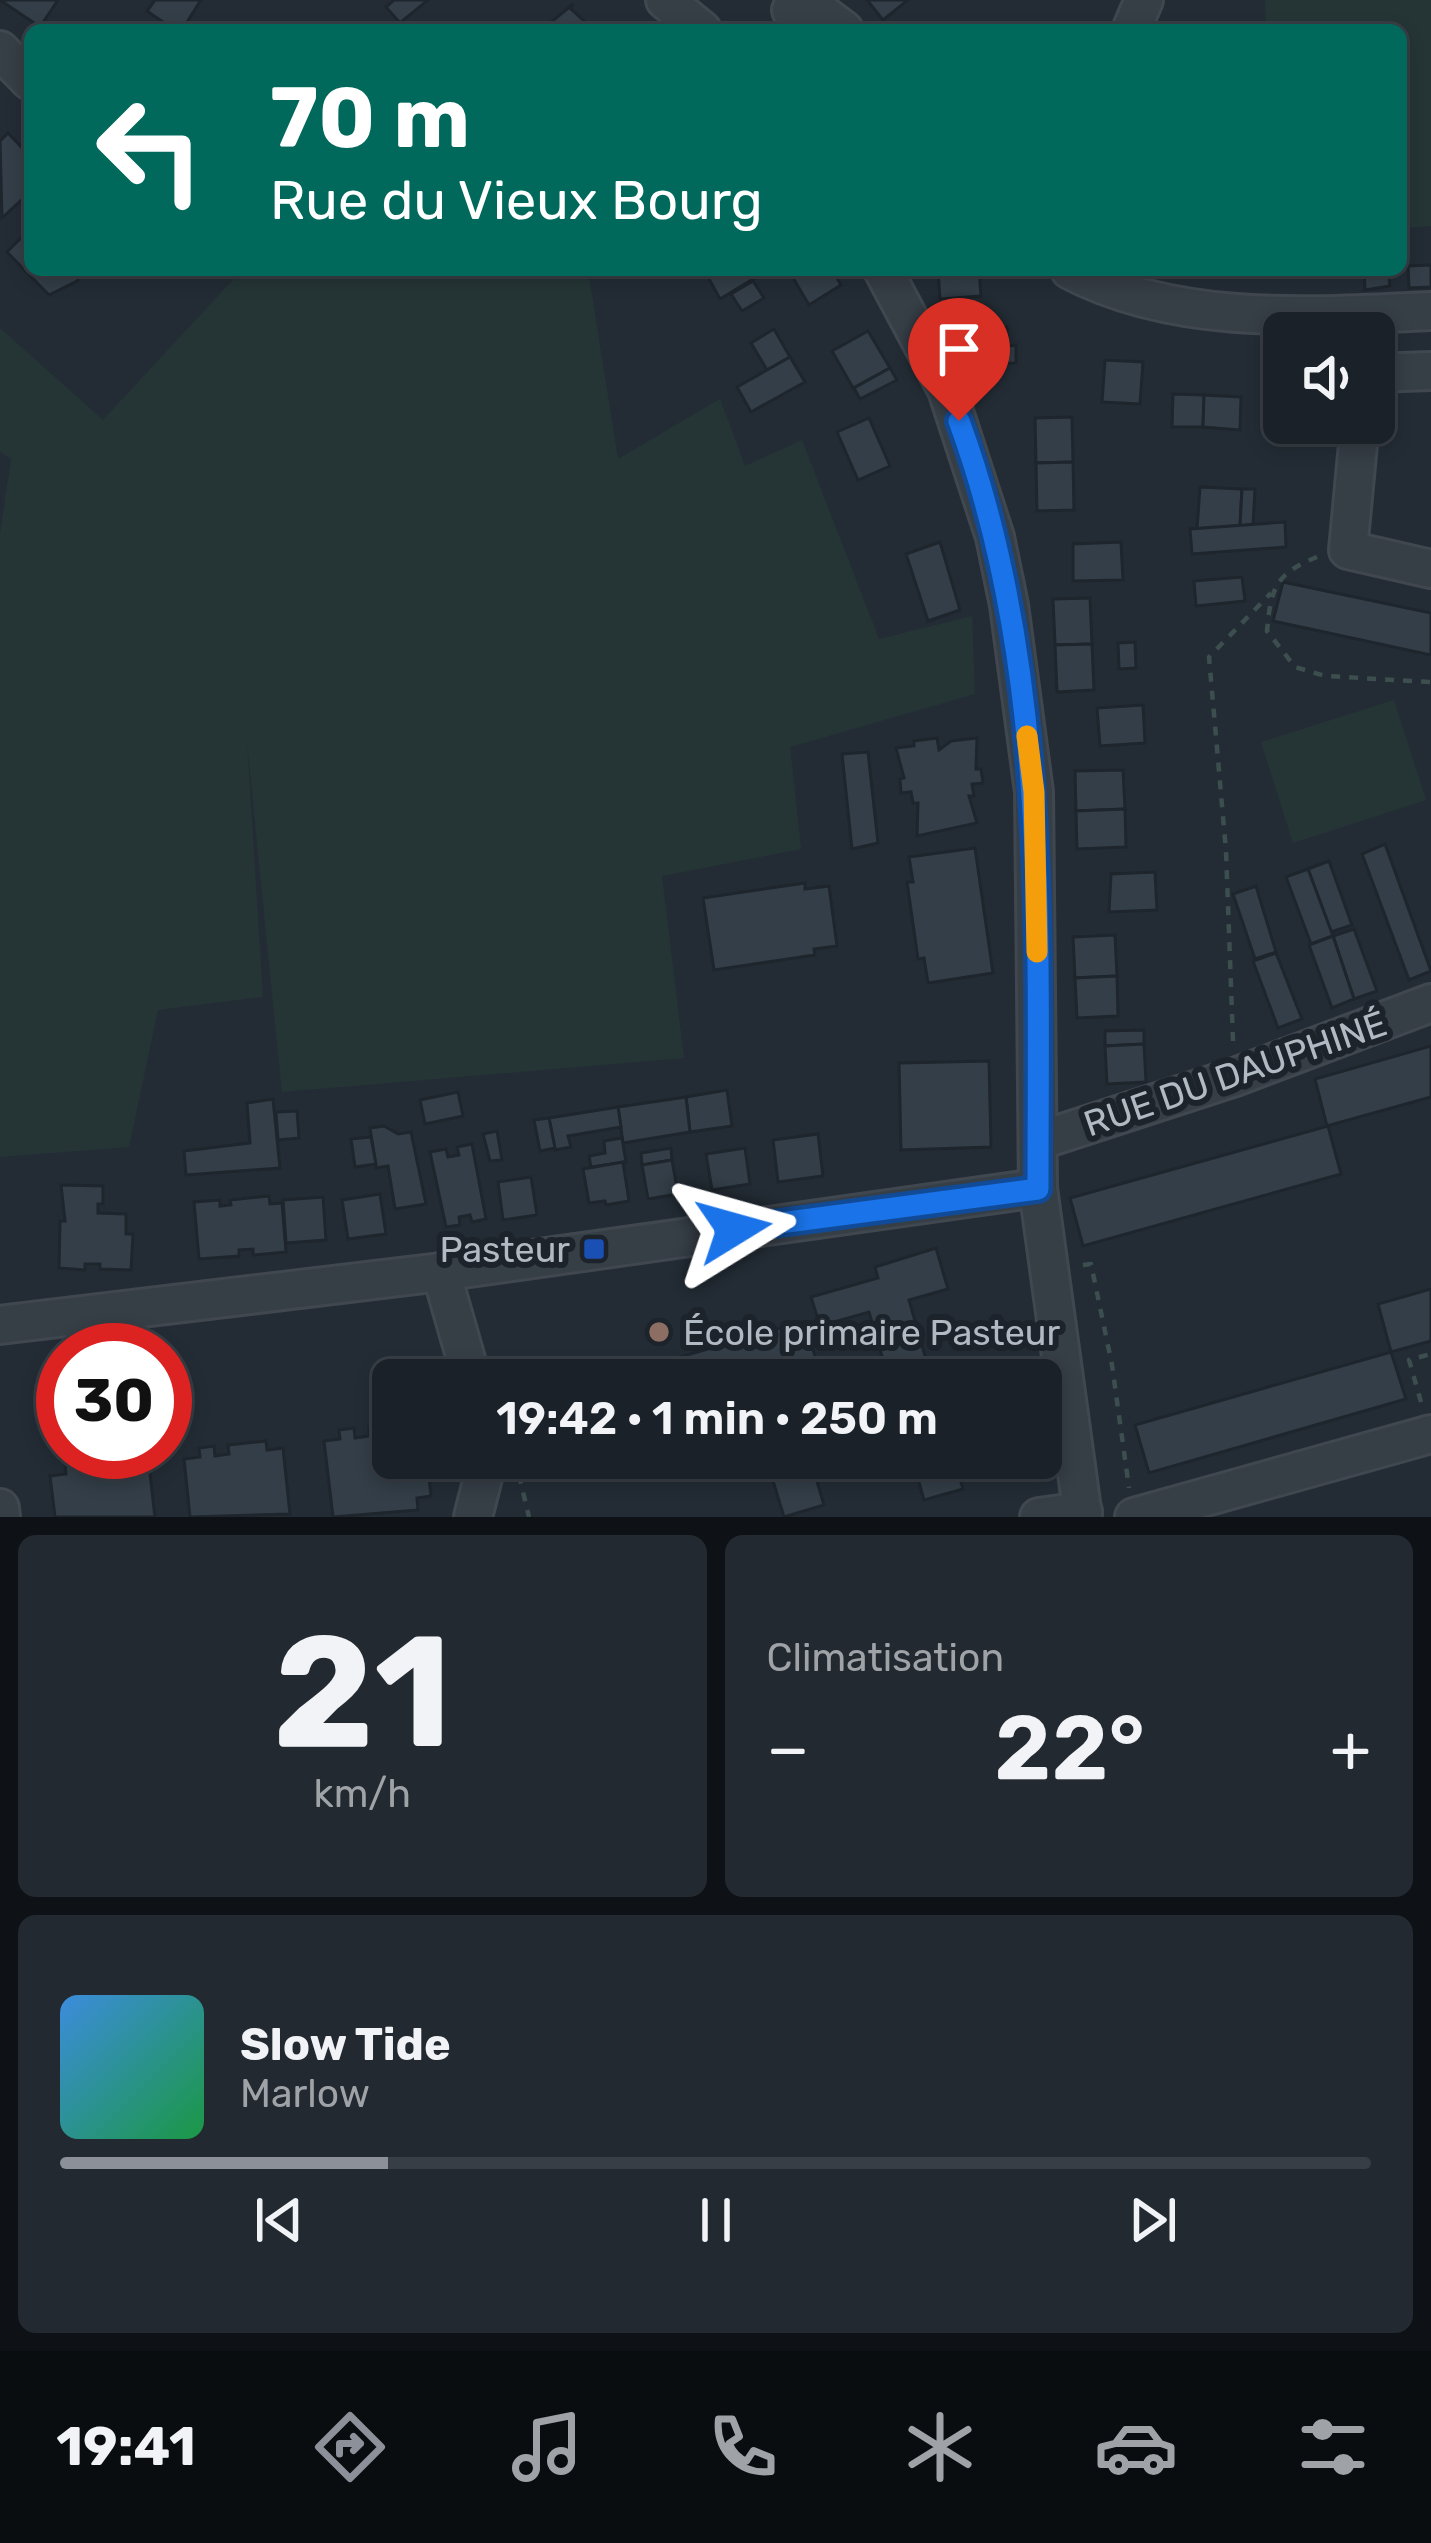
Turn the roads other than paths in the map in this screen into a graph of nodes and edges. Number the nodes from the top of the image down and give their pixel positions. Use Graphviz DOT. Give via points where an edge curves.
graph roads {
  1 [pos="665,0"];
  2 [pos="784,13"];
  3 [pos="695,24"];
  4 [pos="836,24"];
  5 [pos="0,50"];
  6 [pos="24,75"];
  7 [pos="886,276"];
  8 [pos="1086,276"];
  9 [pos="1431,311"];
  10 [pos="1263,315"];
  11 [pos="1395,318"];
  12 [pos="1431,371"];
  13 [pos="1395,372"];
  14 [pos="1358,444"];
  15 [pos="1431,569"];
  16 [pos="1431,1004"];
  17 [pos="1038,1142"];
  18 [pos="1038,1189"];
  19 [pos="441,1272"];
  20 [pos="0,1325"];
  21 [pos="466,1359"];
  22 [pos="1431,1434"];
  23 [pos="483,1479"];
  24 [pos="1132,1506"];
  25 [pos="0,1508"];
  26 [pos="1083,1514"];
  27 [pos="1,1517"];
  28 [pos="473,1517"];
  29 [pos="1039,1517"];
  1 -- 3 [label="street"];
  2 -- 4 [label="street" via="820,12"];
  5 -- 6 [label="street"];
  7 -- 17 [label="street" via="947,390 1009,605 1034,792"];
  8 -- 10 [label="street" via="1213,311"];
  9 -- 11 [label="street"];
  12 -- 13 [label="street"];
  14 -- 15 [label="street" via="1348,550"];
  16 -- 17 [label="street, RUE DU DAUPHINÉ"];
  17 -- 18 [label="street"];
  18 -- 19 [label="street"];
  18 -- 26 [label="street"];
  19 -- 20 [label="street"];
  19 -- 21 [label="street"];
  22 -- 24 [label="street"];
  23 -- 28 [label="street"];
  25 -- 27 [label="street"];
  26 -- 29 [label="street"];
}
